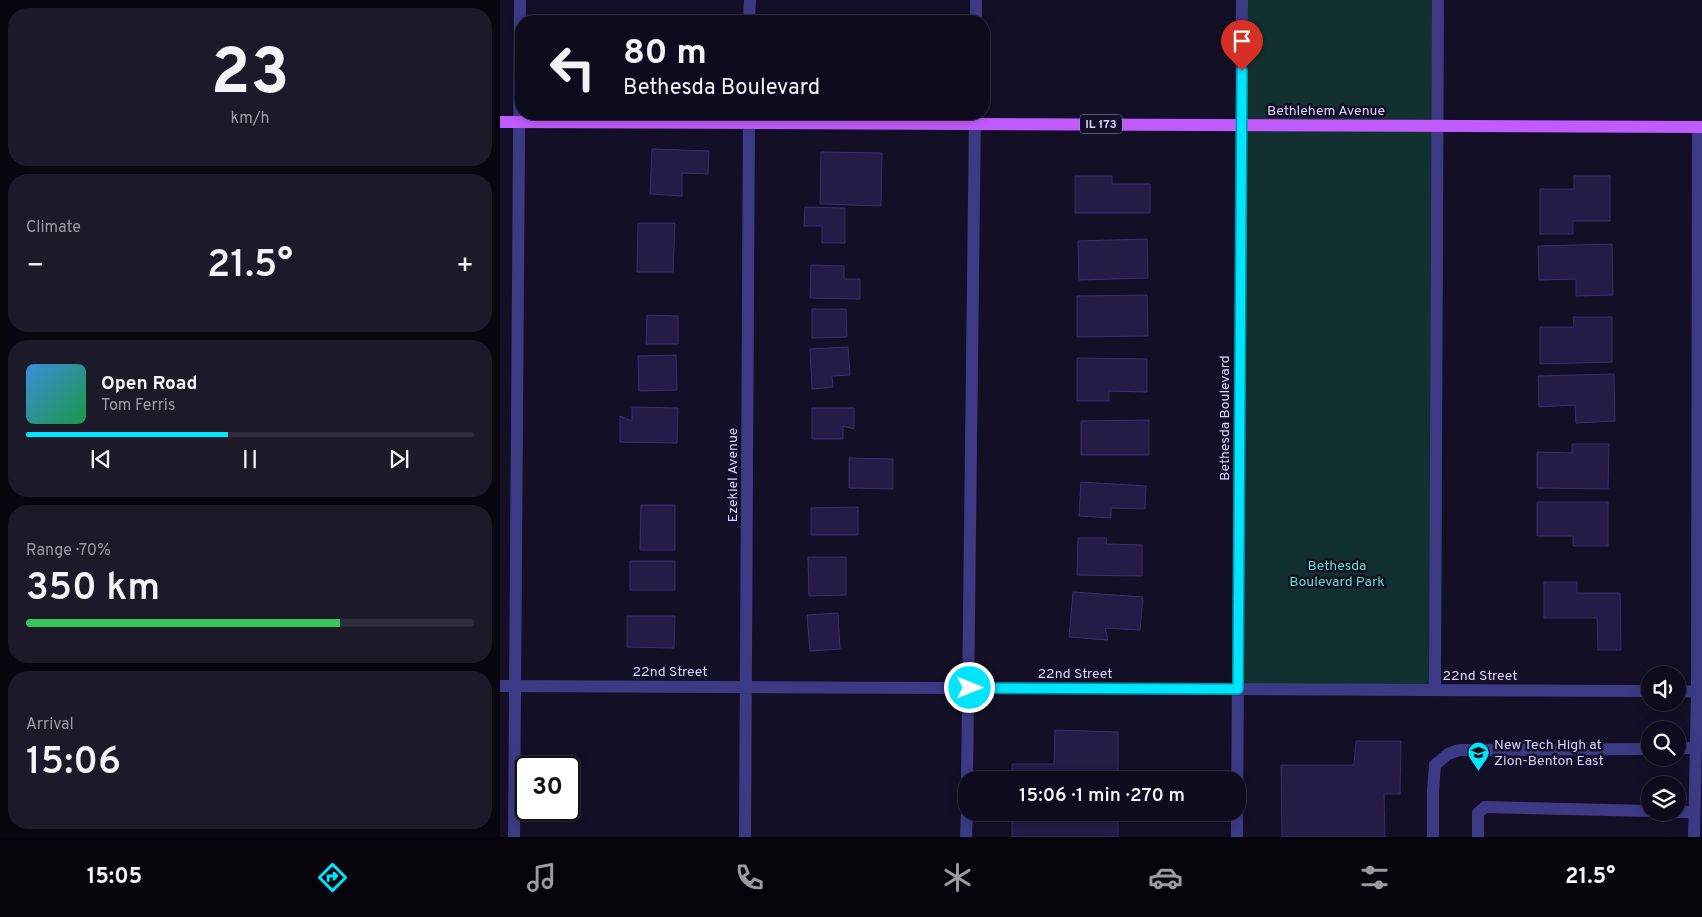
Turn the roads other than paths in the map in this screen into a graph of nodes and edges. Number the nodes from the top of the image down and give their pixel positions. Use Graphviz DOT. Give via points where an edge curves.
graph roads {
  1 [pos="520,0"];
  2 [pos="750,0"];
  3 [pos="976,0"];
  4 [pos="1242,0"];
  5 [pos="1438,0"];
  6 [pos="520,15"];
  7 [pos="749,15"];
  8 [pos="976,15"];
  9 [pos="990,119"];
  10 [pos="634,120"];
  11 [pos="749,120"];
  12 [pos="975,120"];
  13 [pos="500,122"];
  14 [pos="520,122"];
  15 [pos="1241,125"];
  16 [pos="1437,126"];
  17 [pos="1700,127"];
  18 [pos="500,686"];
  19 [pos="516,686"];
  20 [pos="746,687"];
  21 [pos="970,688"];
  22 [pos="1238,689"];
  23 [pos="1435,690"];
  24 [pos="1641,691"];
  25 [pos="1686,691"];
  26 [pos="1699,692"];
  27 [pos="1686,748"];
  28 [pos="1695,748"];
  29 [pos="1641,749"];
  30 [pos="967,771"];
  31 [pos="1641,811"];
  32 [pos="1686,812"];
  33 [pos="1694,812"];
  34 [pos="967,821"];
  35 [pos="514,837"];
  36 [pos="745,837"];
  37 [pos="966,837"];
  38 [pos="1237,837"];
  39 [pos="1433,837"];
  40 [pos="1478,837"];
  41 [pos="1694,837"];
  1 -- 6 [label="street"];
  2 -- 7 [label="street"];
  3 -- 8 [label="street"];
  4 -- 15 [label="street, Bethesda Boulevard"];
  5 -- 16 [label="street"];
  9 -- 15 [label="main road, Bethlehem Avenue / IL 173"];
  10 -- 14 [label="main road, Bethlehem Avenue / IL 173"];
  11 -- 20 [label="street, Ezekiel Avenue"];
  12 -- 21 [label="street"];
  13 -- 14 [label="main road, Bethlehem Avenue / IL 173"];
  14 -- 19 [label="street"];
  15 -- 16 [label="main road, Bethlehem Avenue / IL 173"];
  15 -- 22 [label="street, Bethesda Boulevard"];
  16 -- 17 [label="main road, Bethlehem Avenue / IL 173"];
  16 -- 23 [label="street"];
  17 -- 26 [label="street"];
  18 -- 19 [label="street, 22nd Street"];
  19 -- 20 [label="street, 22nd Street"];
  19 -- 35 [label="street"];
  20 -- 21 [label="street, 22nd Street"];
  20 -- 36 [label="street, Ezekiel Avenue"];
  21 -- 22 [label="street, 22nd Street"];
  21 -- 30 [label="street"];
  22 -- 23 [label="street, 22nd Street"];
  22 -- 38 [label="street, Bethesda Boulevard"];
  23 -- 24 [label="street, 22nd Street"];
  25 -- 26 [label="street"];
  26 -- 28 [label="street"];
  27 -- 28 [label="street"];
  28 -- 33 [label="street"];
  29 -- 39 [label="street" via="1459,750 1448,754 1435,765"];
  31 -- 40 [label="street" via="1485,807 1478,813"];
  32 -- 33 [label="street"];
  33 -- 41 [label="street"];
  34 -- 37 [label="street"];
}
